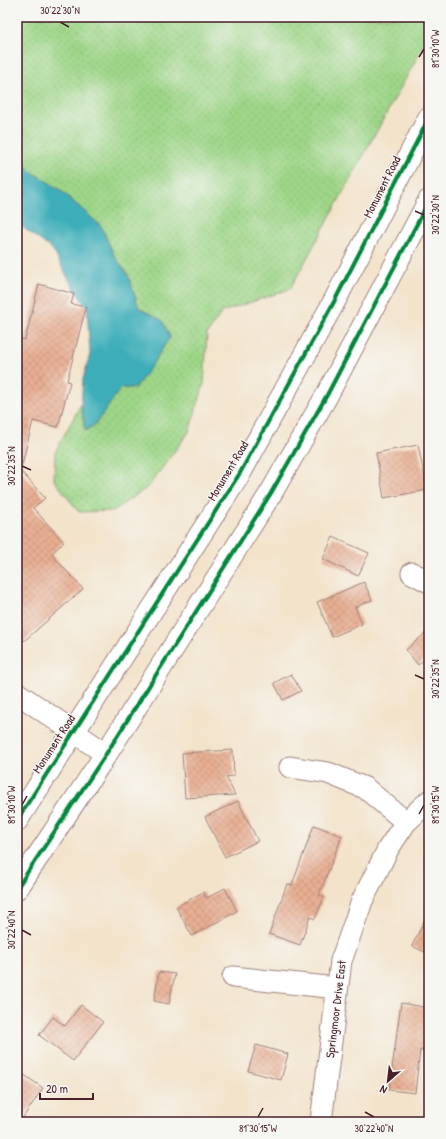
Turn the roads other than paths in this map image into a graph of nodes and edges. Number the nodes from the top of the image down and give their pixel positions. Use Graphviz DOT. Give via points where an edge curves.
graph roads {
  1 [pos="429,118"];
  2 [pos="429,201"];
  3 [pos="17,693"];
  4 [pos="74,733"];
  5 [pos="106,754"];
  6 [pos="290,767"];
  7 [pos="429,801"];
  8 [pos="17,820"];
  9 [pos="406,822"];
  10 [pos="17,888"];
  11 [pos="233,977"];
  12 [pos="337,988"];
  13 [pos="322,1122"];
  1 -- 4 [label="street, Monument Road" via="335,300 240,473"];
  2 -- 5 [label="street" via="348,357 271,493"];
  3 -- 4 [label="street"];
  4 -- 5 [label="street"];
  4 -- 8 [label="street, Monument Road"];
  5 -- 10 [label="street"];
  6 -- 9 [label="street" via="328,773 365,788"];
  7 -- 9 [label="street, Springmoor Drive East"];
  9 -- 12 [label="street, Springmoor Drive East" via="388,849 362,901 341,961"];
  11 -- 12 [label="street"];
  12 -- 13 [label="street, Springmoor Drive East"];
}
